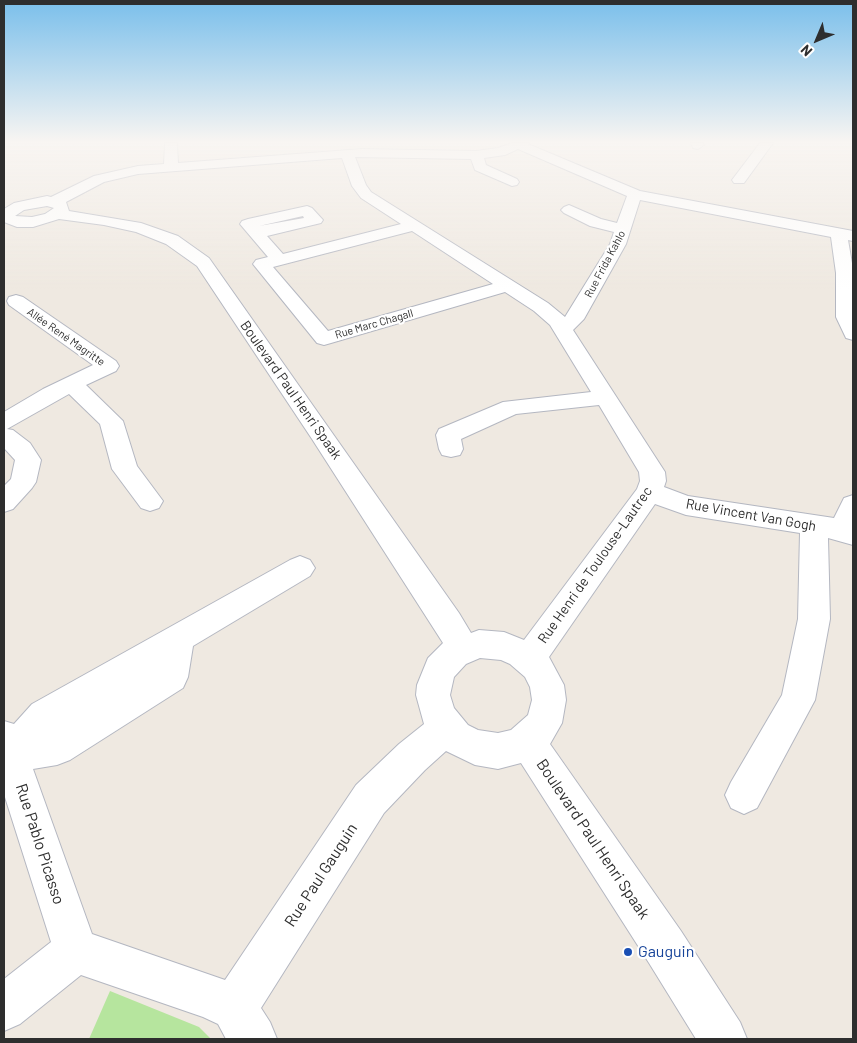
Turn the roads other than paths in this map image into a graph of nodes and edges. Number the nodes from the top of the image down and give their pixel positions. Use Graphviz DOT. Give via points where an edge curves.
graph roads {
  1 [pos="83,192"];
  2 [pos="362,192"];
  3 [pos="628,192"];
  4 [pos="636,195"];
  5 [pos="56,208"];
  6 [pos="568,210"];
  7 [pos="14,212"];
  8 [pos="414,226"];
  9 [pos="624,229"];
  10 [pos="257,233"];
  11 [pos="8,235"];
  12 [pos="846,236"];
  13 [pos="279,260"];
  14 [pos="507,286"];
  15 [pos="16,301"];
  16 [pos="563,328"];
  17 [pos="853,334"];
  18 [pos="72,384"];
  19 [pos="606,397"];
  20 [pos="4,422"];
  21 [pos="4,436"];
  22 [pos="451,449"];
  23 [pos="649,492"];
  24 [pos="150,501"];
  25 [pos="4,502"];
  26 [pos="853,505"];
  27 [pos="837,530"];
  28 [pos="300,568"];
  29 [pos="463,649"];
  30 [pos="529,659"];
  31 [pos="447,728"];
  32 [pos="528,741"];
  33 [pos="7,746"];
  34 [pos="744,795"];
  35 [pos="76,951"];
  36 [pos="4,1008"];
  37 [pos="244,1024"];
  38 [pos="723,1039"];
  1 -- 5 [label="street"];
  2 -- 8 [label="street, Rue Henri de Toulouse-Lautrec"];
  3 -- 4 [label="street"];
  4 -- 9 [label="street, Rue Frida Kahlo" via="631,201"];
  4 -- 12 [label="street"];
  5 -- 7 [label="street" via="40,221"];
  5 -- 29 [label="street, Boulevard Paul Henri Spaak" via="141,228 172,240 203,262 322,433"];
  6 -- 9 [label="street" via="596,223"];
  7 -- 11 [label="street"];
  8 -- 13 [label="street, Rue Marc Chagall"];
  8 -- 14 [label="street, Rue Henri de Toulouse-Lautrec"];
  9 -- 16 [label="street, Rue Frida Kahlo" via="588,297 574,319"];
  10 -- 13 [label="street"];
  12 -- 17 [label="street" via="846,318"];
  13 -- 14 [label="street, Rue Marc Chagall" via="262,264 324,339"];
  14 -- 16 [label="street, Rue Henri de Toulouse-Lautrec" via="552,316"];
  15 -- 18 [label="street, Allée René Magritte" via="108,366"];
  16 -- 19 [label="street, Rue Henri de Toulouse-Lautrec"];
  18 -- 20 [label="street, Allée René Magritte"];
  18 -- 24 [label="street" via="111,421 125,469"];
  19 -- 22 [label="street" via="511,408 448,435"];
  19 -- 23 [label="street, Rue Henri de Toulouse-Lautrec" via="652,472"];
  21 -- 25 [label="street" via="28,460 23,482"];
  23 -- 27 [label="street, Rue Vincent Van Gogh" via="686,505"];
  23 -- 30 [label="street, Rue Henri de Toulouse-Lautrec"];
  26 -- 27 [label="street"];
  27 -- 34 [label="street" via="814,619 798,700"];
  28 -- 33 [label="street" via="178,639 171,677 57,746"];
  29 -- 30 [label="street" via="479,644 496,644"];
  29 -- 31 [label="street" via="444,663 434,685 435,705"];
  30 -- 32 [label="street" via="544,677 550,700 544,723"];
  31 -- 32 [label="street" via="468,744 489,750 509,749"];
  31 -- 37 [label="street, Rue Paul Gauguin" via="370,799"];
  32 -- 38 [label="street, Boulevard Paul Henri Spaak"];
  33 -- 35 [label="street, Rue Pablo Picasso"];
  35 -- 36 [label="street"];
  35 -- 37 [label="street" via="210,997"];
}
